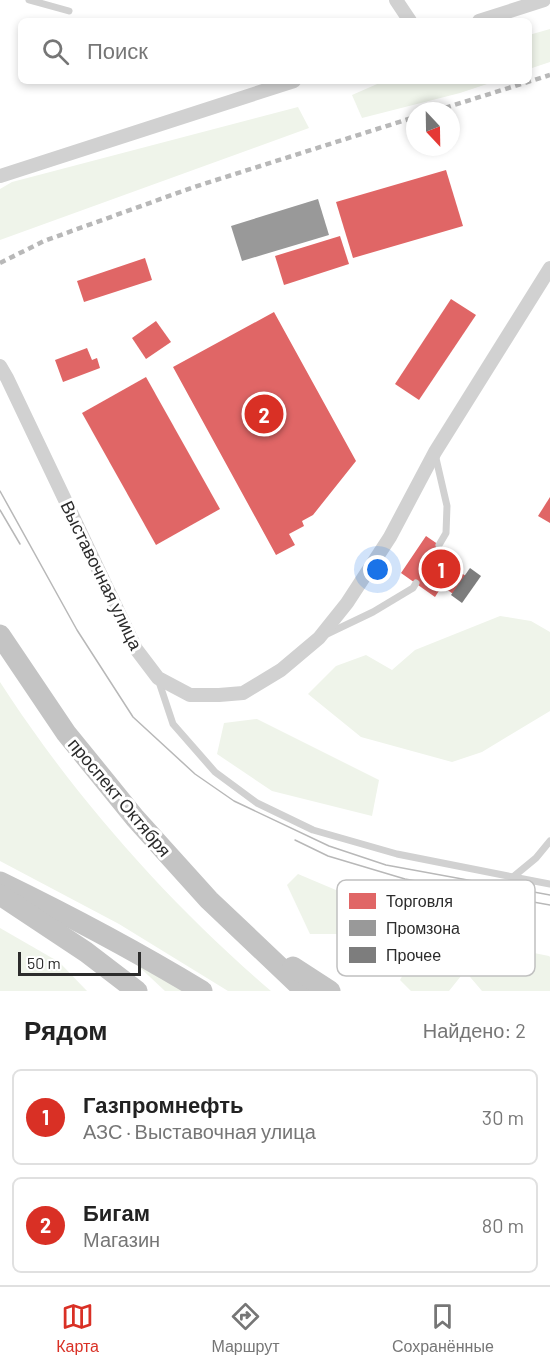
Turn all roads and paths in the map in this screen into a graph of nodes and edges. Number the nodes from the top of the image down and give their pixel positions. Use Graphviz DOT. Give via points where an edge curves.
graph roads {
  1 [pos="29,0"];
  2 [pos="396,0"];
  3 [pos="544,0"];
  4 [pos="69,11"];
  5 [pos="408,18"];
  6 [pos="488,18"];
  7 [pos="285,84"];
  8 [pos="0,176"];
  9 [pos="550,268"];
  10 [pos="0,366"];
  11 [pos="435,452"];
  12 [pos="439,545"];
  13 [pos="416,584"];
  14 [pos="0,635"];
  15 [pos="319,638"];
  16 [pos="158,678"];
  17 [pos="550,841"];
  18 [pos="513,877"];
  19 [pos="529,880"];
  20 [pos="535,881"];
  21 [pos="0,882"];
  22 [pos="550,884"];
  23 [pos="0,895"];
  24 [pos="256,945"];
  25 [pos="137,991"];
  26 [pos="202,991"];
  27 [pos="305,991"];
  28 [pos="317,991"];
  29 [pos="330,991"];
  1 -- 4 [label="lane"];
  2 -- 5 [label="street"];
  3 -- 6 [label="street"];
  7 -- 8 [label="street"];
  9 -- 11 [label="street, Выставочная улица"];
  10 -- 16 [label="street, Выставочная улица" via="136,649"];
  11 -- 12 [label="lane" via="447,506 446,533"];
  11 -- 15 [label="street, Выставочная улица" via="390,537"];
  13 -- 15 [label="lane" via="373,612"];
  14 -- 24 [label="main road, проспект Октября" via="66,733 135,818"];
  15 -- 16 [label="street, Выставочная улица" via="281,670 243,693 190,695"];
  16 -- 18 [label="lane" via="173,724 215,772 257,803 313,830 386,851"];
  17 -- 18 [label="lane"];
  18 -- 19 [label="lane"];
  20 -- 22 [label="lane"];
  21 -- 26 [label="main road" via="133,950"];
  23 -- 25 [label="main road" via="87,952"];
  24 -- 27 [label="main road"];
  24 -- 28 [label="main road"];
  24 -- 29 [label="main road"];
}
